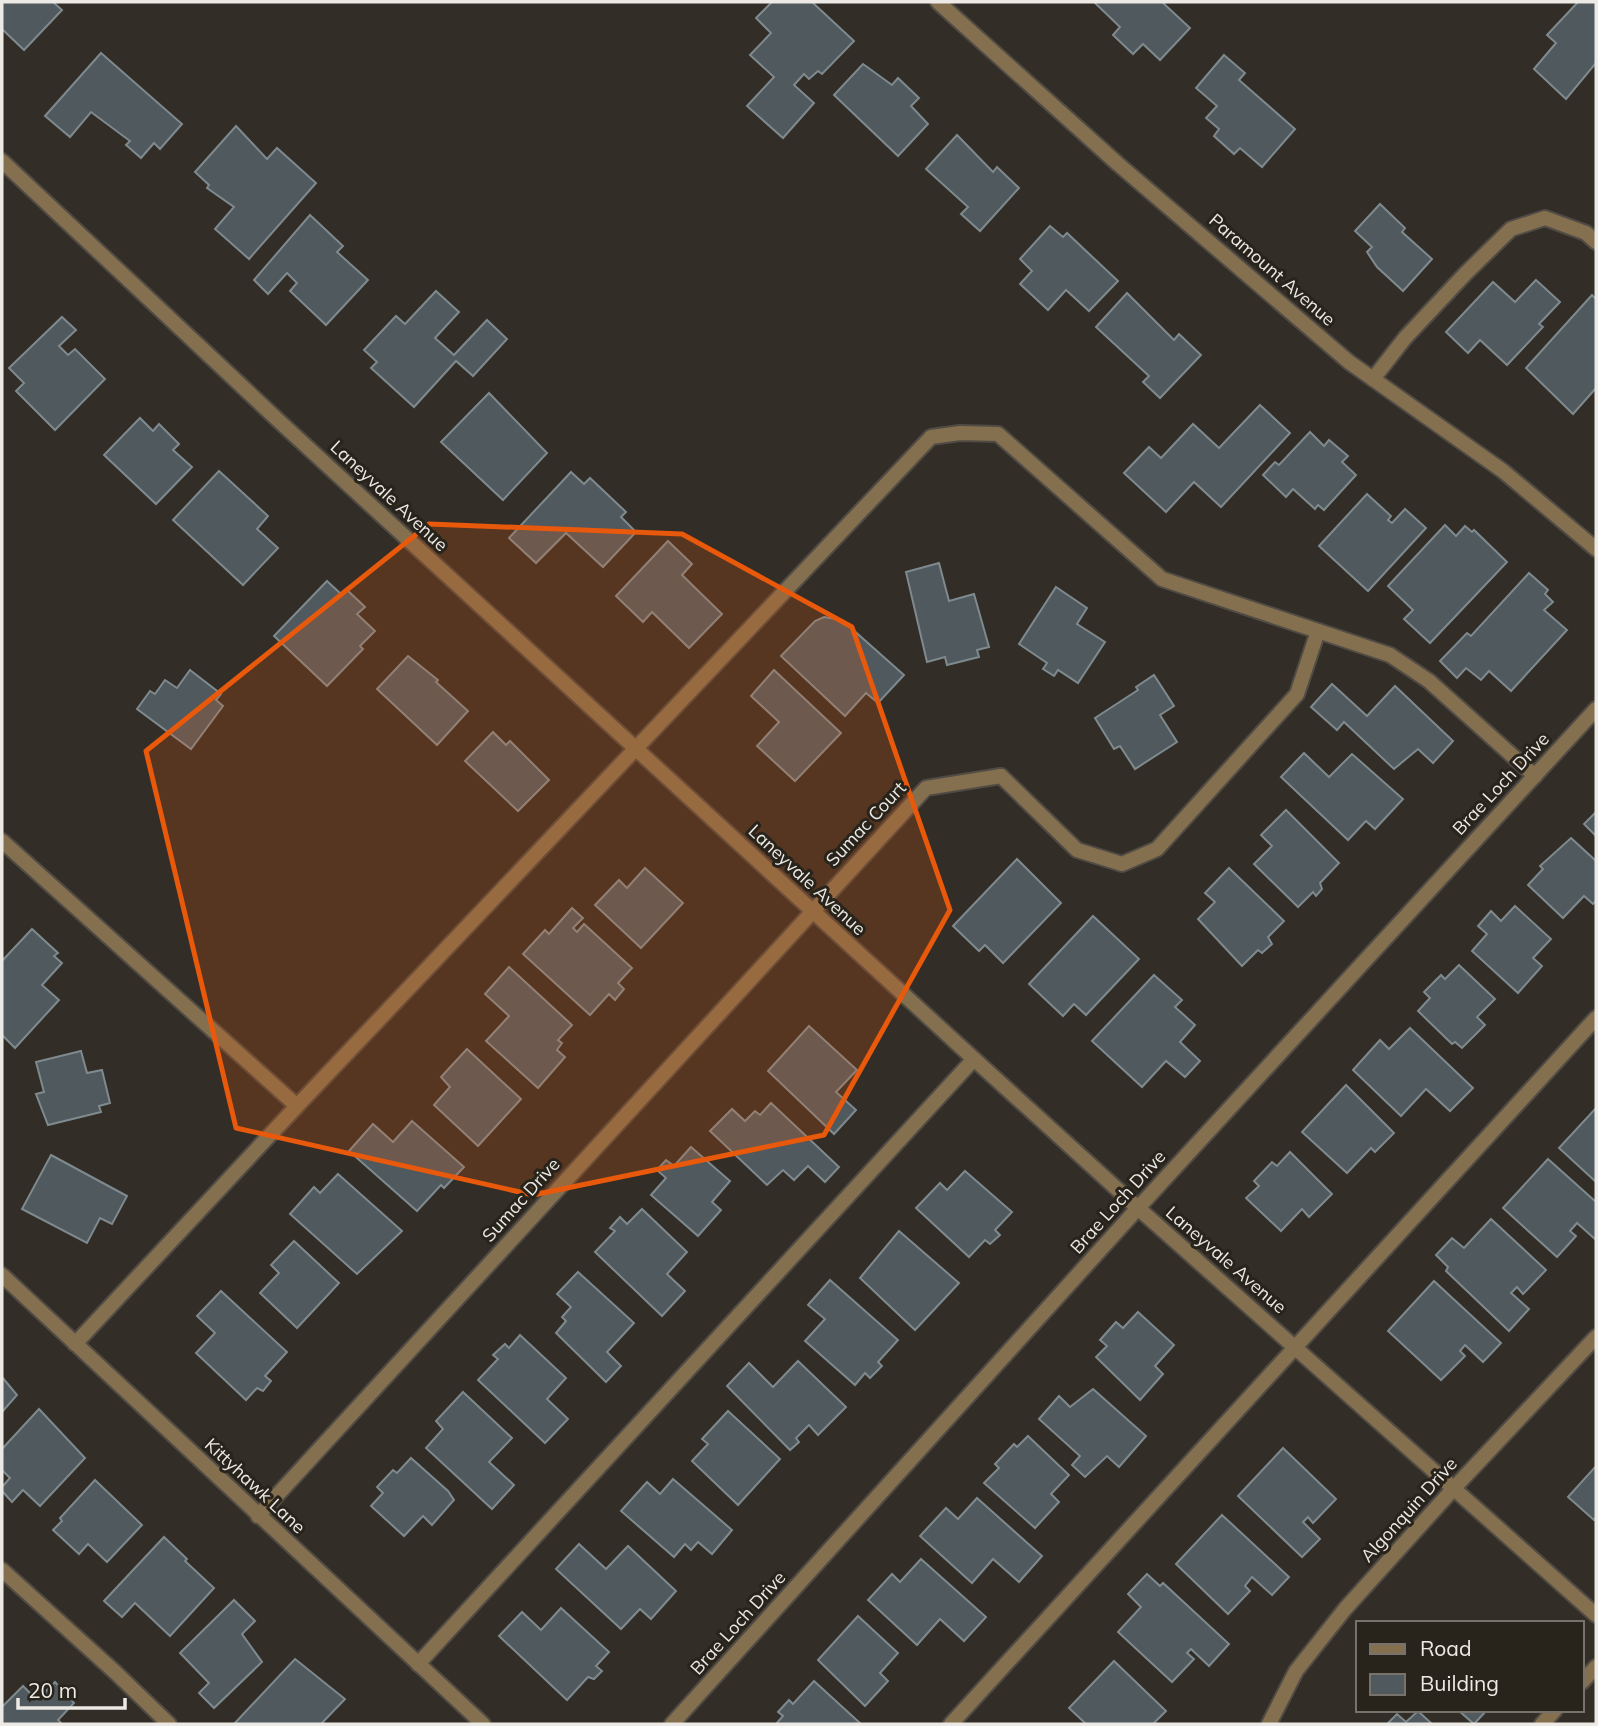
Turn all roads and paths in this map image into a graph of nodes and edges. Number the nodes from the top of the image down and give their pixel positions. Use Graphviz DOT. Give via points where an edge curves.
graph roads {
  1 [pos="938,2"];
  2 [pos="2,161"];
  3 [pos="1596,242"];
  4 [pos="1373,379"];
  5 [pos="1596,549"];
  6 [pos="1318,631"];
  7 [pos="1596,709"];
  8 [pos="635,749"];
  9 [pos="1535,776"];
  10 [pos="2,841"];
  11 [pos="812,911"];
  12 [pos="1596,1018"];
  13 [pos="974,1059"];
  14 [pos="297,1107"];
  15 [pos="1138,1208"];
  16 [pos="2,1275"];
  17 [pos="1596,1337"];
  18 [pos="75,1344"];
  19 [pos="1295,1347"];
  20 [pos="1455,1487"];
  21 [pos="258,1516"];
  22 [pos="2,1570"];
  23 [pos="1596,1615"];
  24 [pos="418,1664"];
  25 [pos="1596,1667"];
  26 [pos="1584,1680"];
  27 [pos="169,1724"];
  28 [pos="483,1724"];
  29 [pos="672,1724"];
  30 [pos="951,1724"];
  31 [pos="1269,1724"];
  1 -- 4 [label="street, Paramount Avenue" via="1118,164"];
  2 -- 8 [label="street, Laneyvale Avenue"];
  3 -- 4 [label="street" via="1586,233 1545,218 1511,229 1405,338"];
  4 -- 5 [label="street, Paramount Avenue" via="1503,471"];
  6 -- 8 [label="street" via="1162,579 998,434 931,437"];
  6 -- 9 [label="street" via="1390,655 1429,681"];
  6 -- 11 [label="street, Sumac Court" via="1297,694 1157,849 1122,864 1077,850 1001,776 926,788"];
  7 -- 9 [label="street, Brae Loch Drive"];
  8 -- 11 [label="street, Laneyvale Avenue"];
  8 -- 14 [label="street"];
  9 -- 15 [label="street, Brae Loch Drive"];
  10 -- 14 [label="street"];
  11 -- 13 [label="street, Laneyvale Avenue"];
  11 -- 21 [label="street, Sumac Drive"];
  12 -- 19 [label="street"];
  13 -- 15 [label="street, Laneyvale Avenue"];
  13 -- 24 [label="street"];
  14 -- 18 [label="street"];
  15 -- 19 [label="street, Laneyvale Avenue"];
  15 -- 29 [label="street, Brae Loch Drive"];
  16 -- 18 [label="street, Kittyhawk Lane"];
  17 -- 20 [label="street, Algonquin Drive"];
  18 -- 21 [label="street, Kittyhawk Lane"];
  19 -- 20 [label="street, Laneyvale Avenue"];
  19 -- 30 [label="street"];
  20 -- 23 [label="street, Laneyvale Avenue"];
  20 -- 31 [label="street, Algonquin Drive" via="1296,1671"];
  21 -- 24 [label="street, Kittyhawk Lane"];
  22 -- 27 [label="street"];
  24 -- 28 [label="street, Kittyhawk Lane"];
  25 -- 26 [label="street"];
}
